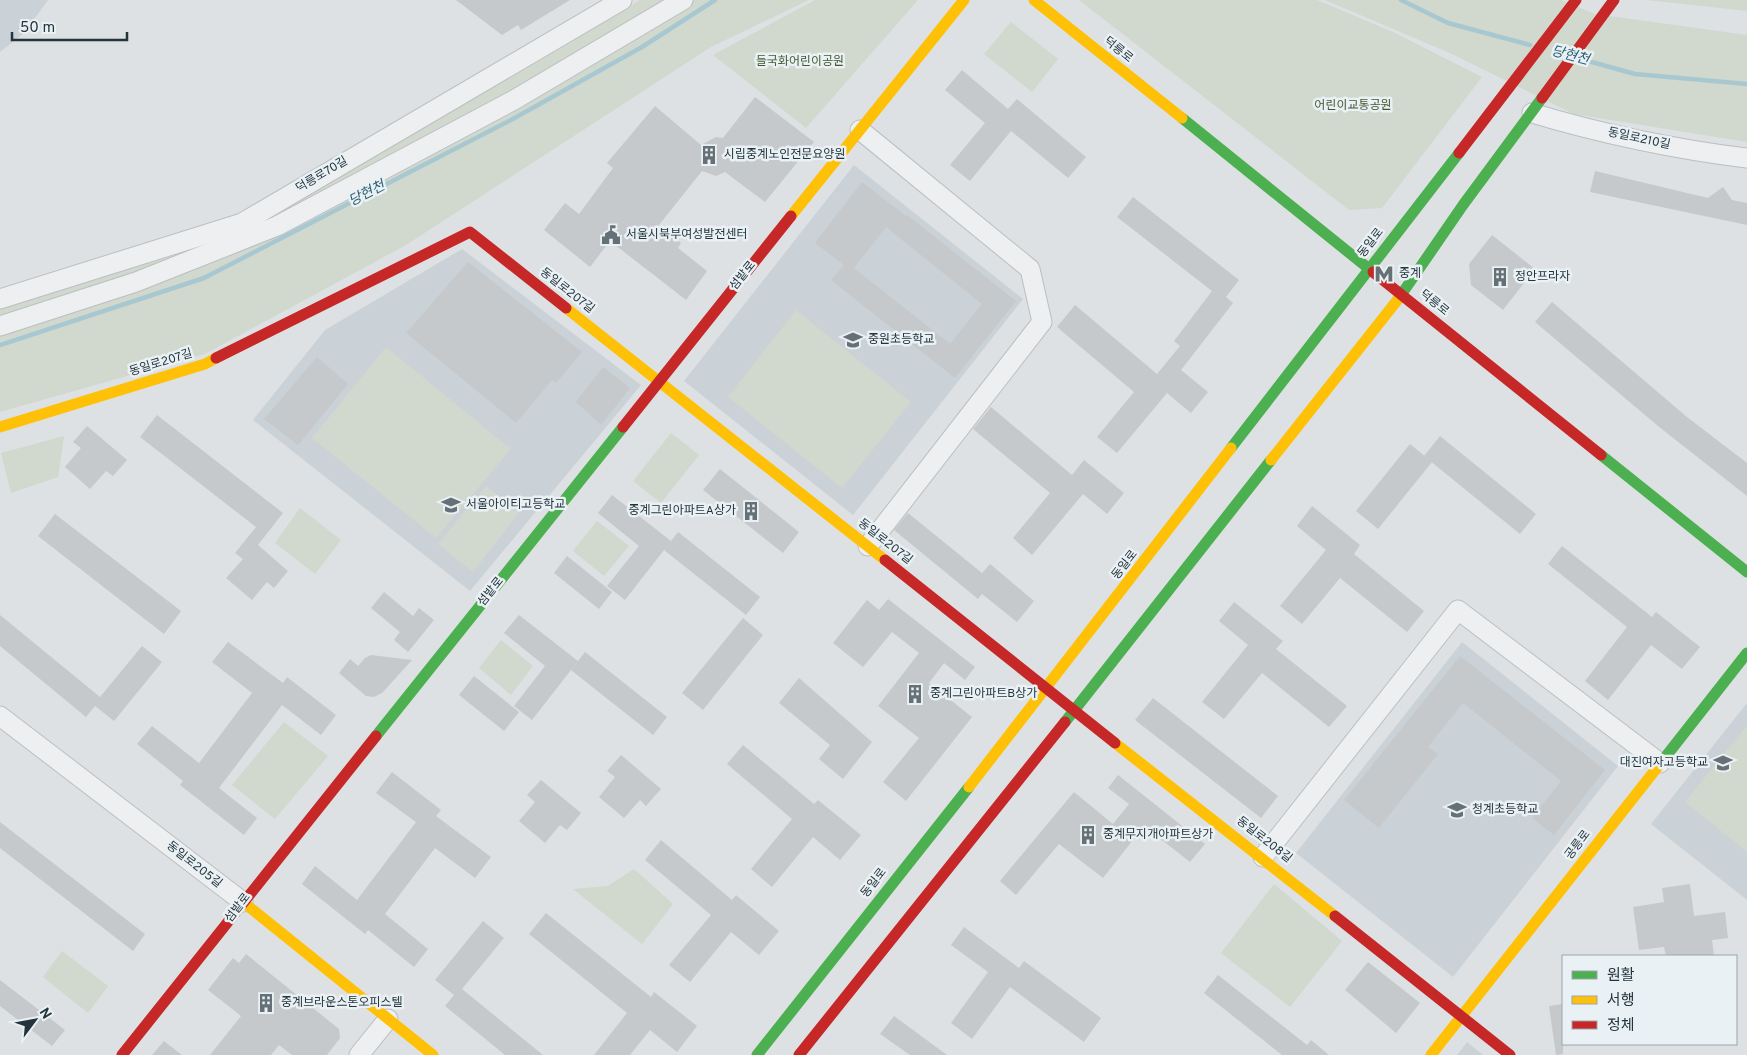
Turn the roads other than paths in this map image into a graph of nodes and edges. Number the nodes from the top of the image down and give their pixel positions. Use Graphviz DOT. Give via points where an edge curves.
graph roads {
  1 [pos="622,0"];
  2 [pos="682,0"];
  3 [pos="964,0"];
  4 [pos="1034,0"];
  5 [pos="1576,0"];
  6 [pos="1614,0"];
  7 [pos="1536,107"];
  8 [pos="860,130"];
  9 [pos="1747,158"];
  10 [pos="1369,268"];
  11 [pos="1402,294"];
  12 [pos="0,299"];
  13 [pos="0,326"];
  14 [pos="659,381"];
  15 [pos="0,427"];
  16 [pos="868,546"];
  17 [pos="1747,572"];
  18 [pos="1747,653"];
  19 [pos="1047,688"];
  20 [pos="1075,710"];
  21 [pos="0,716"];
  22 [pos="1660,763"];
  23 [pos="1263,857"];
  24 [pos="243,902"];
  25 [pos="1461,1017"];
  26 [pos="388,1018"];
  27 [pos="122,1055"];
  28 [pos="359,1055"];
  29 [pos="433,1055"];
  30 [pos="757,1055"];
  31 [pos="799,1055"];
  32 [pos="1431,1055"];
  33 [pos="1510,1055"];
  1 -- 12 [label="street, 덕릉로70길" via="242,223"];
  2 -- 13 [label="street" via="514,100 277,226 136,282"];
  3 -- 8 [label="main road, 섬밭로"];
  4 -- 10 [label="main road, 덕릉로"];
  5 -- 10 [label="main road, 동일로"];
  6 -- 7 [label="main road"];
  7 -- 9 [label="street, 동일로210길" via="1561,122 1712,154"];
  7 -- 11 [label="main road"];
  8 -- 14 [label="main road, 섬밭로"];
  8 -- 16 [label="street" via="1030,269 1042,322"];
  10 -- 11 [label="main road, 덕릉로"];
  10 -- 19 [label="main road, 동일로"];
  11 -- 17 [label="main road, 덕릉로"];
  11 -- 20 [label="main road"];
  14 -- 15 [label="main road, 동일로207길" via="470,232 205,364"];
  14 -- 16 [label="main road, 동일로207길"];
  14 -- 24 [label="main road, 섬밭로"];
  16 -- 19 [label="main road, 동일로207길"];
  18 -- 22 [label="main road, 공릉로"];
  19 -- 20 [label="main road, 동일로208길"];
  19 -- 30 [label="main road, 동일로"];
  20 -- 23 [label="main road, 동일로208길"];
  20 -- 31 [label="main road"];
  21 -- 24 [label="street, 동일로205길"];
  22 -- 23 [label="street" via="1458,610"];
  22 -- 25 [label="main road, 공릉로"];
  23 -- 25 [label="main road, 동일로208길"];
  24 -- 26 [label="main road, 동일로205길"];
  24 -- 27 [label="main road, 섬밭로"];
  25 -- 32 [label="main road, 공릉로"];
  25 -- 33 [label="main road, 동일로208길"];
  26 -- 28 [label="street"];
  26 -- 29 [label="main road, 동일로205길"];
}
